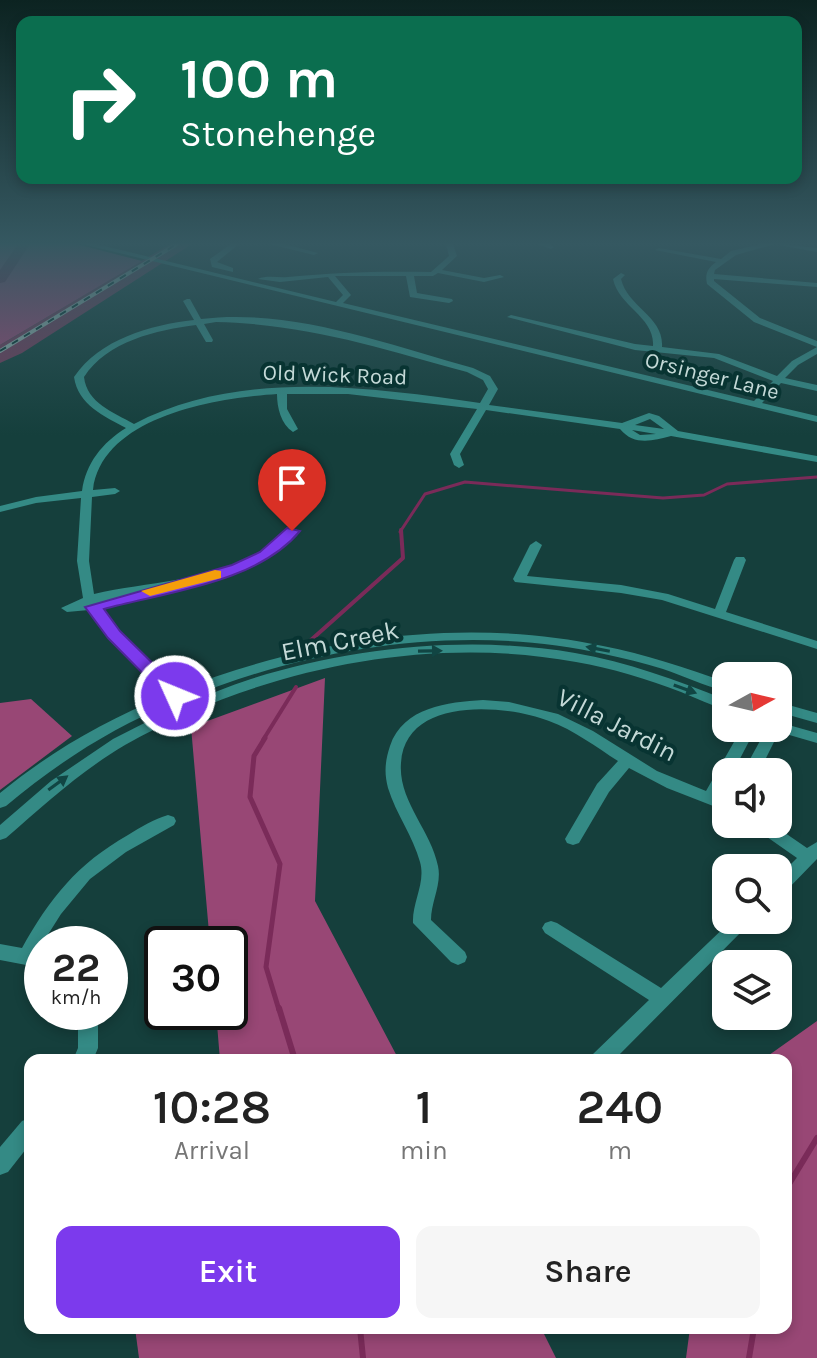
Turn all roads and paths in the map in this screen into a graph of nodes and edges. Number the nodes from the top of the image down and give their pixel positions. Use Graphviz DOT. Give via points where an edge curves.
graph roads {
  1 [pos="191,307"];
  2 [pos="347,307"];
  3 [pos="637,307"];
  4 [pos="740,307"];
  5 [pos="511,317"];
  6 [pos="198,320"];
  7 [pos="209,340"];
  8 [pos="817,347"];
  9 [pos="657,350"];
  10 [pos="779,380"];
  11 [pos="817,388"];
  12 [pos="282,391"];
  13 [pos="755,405"];
  14 [pos="483,407"];
  15 [pos="817,419"];
  16 [pos="134,428"];
  17 [pos="293,429"];
  18 [pos="817,459"];
  19 [pos="459,465"];
  20 [pos="115,491"];
  21 [pos="87,494"];
  22 [pos="0,509"];
  23 [pos="292,531"];
  24 [pos="536,545"];
  25 [pos="740,560"];
  26 [pos="92,602"];
  27 [pos="720,612"];
  28 [pos="817,645"];
  29 [pos="712,682"];
  30 [pos="712,700"];
  31 [pos="180,702"];
  32 [pos="792,713"];
  33 [pos="817,718"];
  34 [pos="792,732"];
  35 [pos="817,738"];
  36 [pos="741,742"];
  37 [pos="627,761"];
  38 [pos="710,799"];
  39 [pos="0,802"];
  40 [pos="168,821"];
  41 [pos="0,834"];
  42 [pos="786,838"];
  43 [pos="573,839"];
  44 [pos="812,852"];
  45 [pos="792,873"];
  46 [pos="47,926"];
  47 [pos="551,928"];
  48 [pos="729,934"];
  49 [pos="0,952"];
  50 [pos="24,956"];
  51 [pos="458,957"];
  52 [pos="661,998"];
  53 [pos="88,1030"];
  54 [pos="86,1054"];
  55 [pos="606,1054"];
  56 [pos="24,1135"];
  57 [pos="0,1164"];
  1 -- 6 [label="street"];
  2 -- 13 [label="street, Orsinger Lane"];
  3 -- 9 [label="street" via="658,333"];
  4 -- 8 [label="street"];
  5 -- 9 [label="street"];
  6 -- 7 [label="street"];
  6 -- 14 [label="street" via="284,323 470,370 491,384"];
  6 -- 16 [label="street" via="122,342 91,360 79,377 89,400"];
  8 -- 10 [label="street"];
  9 -- 10 [label="street" via="716,356"];
  10 -- 11 [label="street"];
  10 -- 13 [label="street"];
  12 -- 14 [label="street, Old Wick Road" via="340,391"];
  12 -- 16 [label="street, Old Wick Road" via="206,400"];
  12 -- 17 [label="street" via="282,409"];
  13 -- 15 [label="street, Orsinger Lane"];
  14 -- 18 [label="street, Old Wick Road" via="674,432"];
  14 -- 19 [label="street" via="455,454"];
  16 -- 21 [label="street, Old Wick Road" via="100,456"];
  20 -- 21 [label="street"];
  21 -- 22 [label="street"];
  21 -- 26 [label="street, Old Wick Road" via="82,559"];
  23 -- 26 [label="street" via="248,564 141,595"];
  24 -- 27 [label="street" via="519,579 621,589"];
  25 -- 27 [label="street"];
  26 -- 31 [label="street, Old Wick Road" via="114,634"];
  27 -- 28 [label="street"];
  29 -- 31 [label="street, Elm Creek, one-way" via="641,658 552,640 449,635 387,639 312,653"];
  31 -- 30 [label="street, Elm Creek, one-way" via="322,665 421,651 555,654 642,674"];
  31 -- 39 [label="street, Elm Creek" via="99,732"];
  41 -- 31 [label="street, Elm Creek, one-way" via="34,800"];
  32 -- 33 [label="street"];
  34 -- 35 [label="street"];
  36 -- 38 [label="street"];
  37 -- 38 [label="street, Villa Jardin"];
  37 -- 43 [label="street" via="603,788"];
  37 -- 51 [label="street, Villa Jardin" via="573,726 531,711 460,706 437,709 408,726 393,758 393,775 430,864 422,923"];
  40 -- 46 [label="street" via="87,870 54,907"];
  42 -- 44 [label="street"];
  44 -- 45 [label="street"];
  47 -- 52 [label="street"];
  48 -- 52 [label="street"];
  49 -- 50 [label="street"];
  52 -- 55 [label="street"];
  53 -- 54 [label="street"];
  56 -- 57 [label="street"];
}
